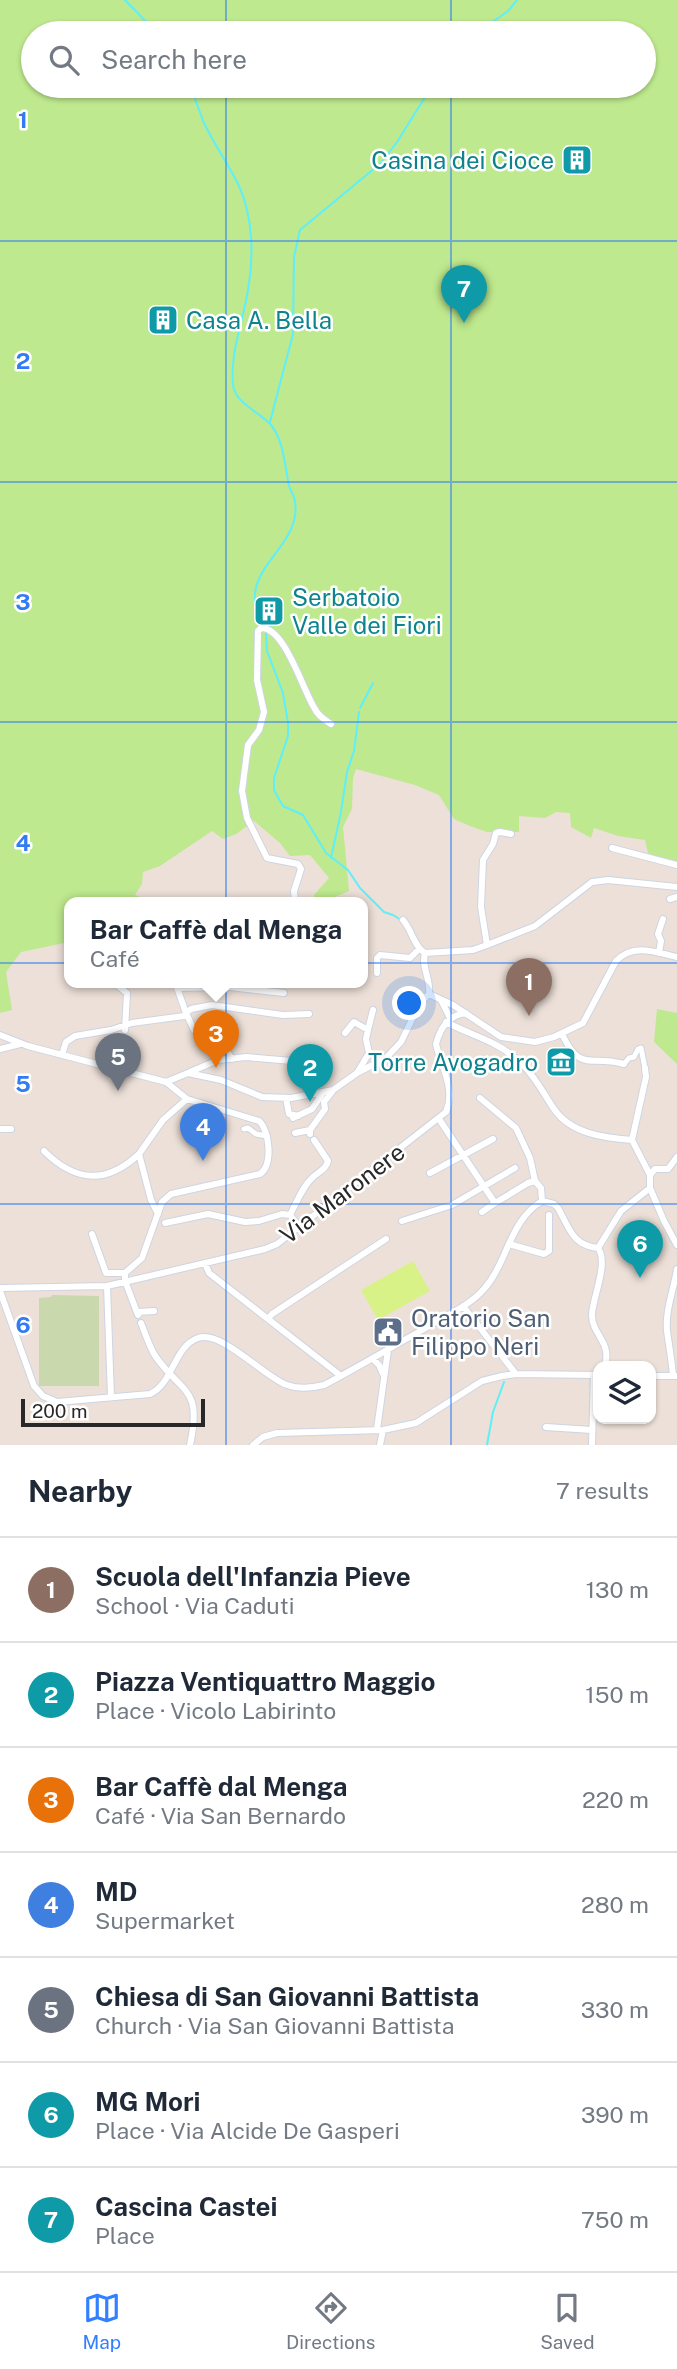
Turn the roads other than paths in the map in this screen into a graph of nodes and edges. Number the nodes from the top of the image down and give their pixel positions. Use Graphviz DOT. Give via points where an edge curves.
graph roads {
  1 [pos="331,724"];
  2 [pos="511,834"];
  3 [pos="612,848"];
  4 [pos="677,865"];
  5 [pos="677,887"];
  6 [pos="295,897"];
  7 [pos="663,919"];
  8 [pos="403,920"];
  9 [pos="487,945"];
  10 [pos="422,951"];
  11 [pos="659,953"];
  12 [pos="677,957"];
  13 [pos="377,973"];
  14 [pos="121,988"];
  15 [pos="178,988"];
  16 [pos="239,988"];
  17 [pos="284,993"];
  18 [pos="429,995"];
  19 [pos="441,1000"];
  20 [pos="373,1010"];
  21 [pos="186,1013"];
  22 [pos="466,1013"];
  23 [pos="309,1014"];
  24 [pos="474,1018"];
  25 [pos="448,1020"];
  26 [pos="125,1028"];
  27 [pos="368,1030"];
  28 [pos="345,1033"];
  29 [pos="466,1033"];
  30 [pos="562,1034"];
  31 [pos="0,1035"];
  32 [pos="22,1043"];
  33 [pos="0,1049"];
  34 [pos="62,1055"];
  35 [pos="232,1059"];
  36 [pos="292,1061"];
  37 [pos="624,1064"];
  38 [pos="645,1068"];
  39 [pos="188,1073"];
  40 [pos="357,1073"];
  41 [pos="166,1082"];
  42 [pos="333,1090"];
  43 [pos="321,1094"];
  44 [pos="286,1098"];
  45 [pos="480,1098"];
  46 [pos="187,1099"];
  47 [pos="439,1119"];
  48 [pos="0,1129"];
  49 [pos="11,1129"];
  50 [pos="244,1129"];
  51 [pos="295,1133"];
  52 [pos="311,1135"];
  53 [pos="267,1136"];
  54 [pos="493,1139"];
  55 [pos="632,1140"];
  56 [pos="44,1151"];
  57 [pos="463,1153"];
  58 [pos="139,1154"];
  59 [pos="677,1157"];
  60 [pos="515,1168"];
  61 [pos="649,1172"];
  62 [pos="430,1173"];
  63 [pos="535,1181"];
  64 [pos="484,1186"];
  65 [pos="648,1190"];
  66 [pos="542,1201"];
  67 [pos="495,1203"];
  68 [pos="482,1212"];
  69 [pos="158,1214"];
  70 [pos="290,1215"];
  71 [pos="549,1215"];
  72 [pos="402,1221"];
  73 [pos="165,1223"];
  74 [pos="300,1228"];
  75 [pos="92,1234"];
  76 [pos="386,1239"];
  77 [pos="509,1244"];
  78 [pos="676,1244"];
  79 [pos="598,1248"];
  80 [pos="205,1263"];
  81 [pos="677,1269"];
  82 [pos="125,1273"];
  83 [pos="125,1281"];
  84 [pos="107,1286"];
  85 [pos="0,1290"];
  86 [pos="463,1306"];
  87 [pos="154,1311"];
  88 [pos="268,1319"];
  89 [pos="141,1323"];
  90 [pos="388,1350"];
  91 [pos="373,1359"];
  92 [pos="606,1361"];
  93 [pos="170,1373"];
  94 [pos="516,1374"];
  95 [pos="593,1375"];
  96 [pos="341,1376"];
  97 [pos="384,1376"];
  98 [pos="656,1376"];
  99 [pos="675,1376"];
  100 [pos="111,1397"];
  101 [pos="593,1416"];
  102 [pos="546,1427"];
  103 [pos="380,1429"];
  104 [pos="592,1430"];
  105 [pos="190,1445"];
  106 [pos="253,1445"];
  107 [pos="380,1445"];
  108 [pos="592,1445"];
  1 -- 6 [label="street" via="316,712 277,636 261,628 257,680 264,712 248,745 242,791 247,818 267,858 298,864 301,869"];
  2 -- 9 [label="street" via="496,833 482,860 481,907"];
  3 -- 4 [label="street"];
  5 -- 9 [label="street" via="592,882 535,926"];
  7 -- 11 [label="street"];
  8 -- 10 [label="street"];
  9 -- 10 [label="street" via="472,950"];
  10 -- 13 [label="street" via="410,958 380,956"];
  10 -- 18 [label="street"];
  11 -- 12 [label="street"];
  11 -- 30 [label="street" via="641,949 623,953 587,1017"];
  14 -- 26 [label="street" via="128,999"];
  15 -- 21 [label="street"];
  16 -- 17 [label="street"];
  18 -- 19 [label="street"];
  18 -- 40 [label="street" via="394,1051"];
  19 -- 22 [label="street"];
  19 -- 25 [label="street"];
  20 -- 27 [label="street"];
  21 -- 23 [label="street" via="212,1005"];
  21 -- 26 [label="street"];
  21 -- 35 [label="street" via="194,1030 211,1026 225,1033 225,1048"];
  22 -- 24 [label="street"];
  22 -- 25 [label="street"];
  24 -- 29 [label="street"];
  24 -- 30 [label="street" via="501,1037 514,1040 535,1042"];
  25 -- 29 [label="street"];
  25 -- 47 [label="street" via="436,1044 452,1100"];
  26 -- 34 [label="street" via="75,1036 66,1042"];
  27 -- 28 [label="street" via="354,1022"];
  27 -- 40 [label="street" via="369,1053"];
  29 -- 55 [label="street" via="516,1058 568,1123 595,1136"];
  30 -- 37 [label="street" via="580,1060"];
  31 -- 32 [label="street"];
  32 -- 33 [label="street"];
  32 -- 34 [label="street"];
  34 -- 41 [label="street"];
  35 -- 36 [label="street"];
  35 -- 39 [label="street"];
  37 -- 38 [label="street" via="641,1048"];
  38 -- 55 [label="street"];
  39 -- 41 [label="street"];
  39 -- 44 [label="street" via="221,1080 262,1097"];
  40 -- 42 [label="street"];
  41 -- 46 [label="street"];
  42 -- 43 [label="street"];
  42 -- 52 [label="street"];
  43 -- 44 [label="street"];
  43 -- 44 [label="street" via="312,1109 296,1117 289,1114"];
  45 -- 63 [label="street" via="516,1128"];
  46 -- 53 [label="street" via="259,1121"];
  46 -- 58 [label="street" via="163,1120"];
  47 -- 57 [label="street"];
  47 -- 74 [label="street, Via Maronere"];
  48 -- 49 [label="street"];
  50 -- 53 [label="street"];
  51 -- 52 [label="street"];
  52 -- 70 [label="street" via="327,1166 309,1181"];
  53 -- 69 [label="street" via="264,1171 178,1191 162,1202"];
  54 -- 57 [label="street"];
  55 -- 61 [label="street"];
  56 -- 58 [label="street" via="69,1172 98,1176 110,1174"];
  57 -- 62 [label="street"];
  57 -- 64 [label="street"];
  58 -- 69 [label="street"];
  59 -- 61 [label="street" via="668,1169"];
  60 -- 64 [label="street"];
  61 -- 65 [label="street"];
  63 -- 66 [label="street"];
  63 -- 67 [label="street"];
  64 -- 67 [label="street"];
  64 -- 72 [label="street" via="452,1205"];
  65 -- 78 [label="street"];
  65 -- 79 [label="street" via="621,1211"];
  66 -- 77 [label="street" via="525,1215"];
  66 -- 79 [label="street" via="558,1208 576,1241"];
  67 -- 68 [label="street"];
  69 -- 82 [label="street" via="142,1258"];
  70 -- 73 [label="street" via="245,1222 208,1214"];
  70 -- 74 [label="street"];
  71 -- 77 [label="street" via="549,1251 544,1254"];
  74 -- 80 [label="street, Via Maronere" via="265,1250"];
  75 -- 82 [label="street" via="106,1273"];
  76 -- 88 [label="street"];
  77 -- 86 [label="street" via="486,1287"];
  79 -- 92 [label="street" via="602,1254 592,1318 607,1348"];
  80 -- 83 [label="street, Via Maronere"];
  80 -- 88 [label="street" via="209,1273"];
  81 -- 99 [label="street" via="667,1330"];
  82 -- 83 [label="street"];
  83 -- 84 [label="street, Via Maronere"];
  83 -- 87 [label="street" via="138,1313"];
  84 -- 85 [label="street, Via Maronere"];
  84 -- 100 [label="street"];
  85 -- 100 [label="street" via="34,1386 43,1396 57,1402"];
  86 -- 90 [label="street"];
  86 -- 94 [label="street"];
  88 -- 96 [label="street"];
  89 -- 93 [label="street" via="153,1353"];
  90 -- 91 [label="street"];
  90 -- 97 [label="street"];
  91 -- 96 [label="street"];
  91 -- 97 [label="street"];
  93 -- 96 [label="street" via="187,1345 204,1337 219,1341 286,1385 315,1387"];
  93 -- 100 [label="street" via="149,1394"];
  93 -- 105 [label="street" via="191,1397"];
  94 -- 95 [label="street"];
  94 -- 103 [label="street" via="482,1381 416,1423"];
  97 -- 103 [label="street"];
  98 -- 99 [label="street"];
  101 -- 104 [label="street"];
  102 -- 104 [label="street"];
  103 -- 106 [label="street" via="277,1433"];
  103 -- 107 [label="street"];
  104 -- 108 [label="street"];
}
